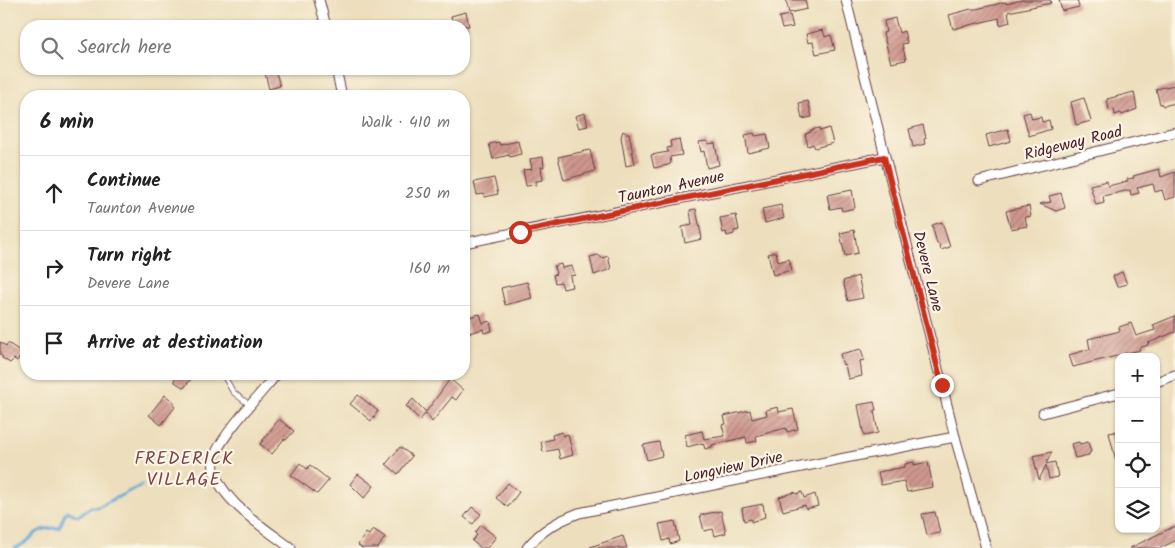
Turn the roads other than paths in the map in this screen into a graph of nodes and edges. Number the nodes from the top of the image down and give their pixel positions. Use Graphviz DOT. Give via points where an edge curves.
graph roads {
  1 [pos="319,0"];
  2 [pos="846,0"];
  3 [pos="324,20"];
  4 [pos="337,75"];
  5 [pos="341,90"];
  6 [pos="1175,132"];
  7 [pos="884,157"];
  8 [pos="979,181"];
  9 [pos="470,242"];
  10 [pos="1175,375"];
  11 [pos="226,380"];
  12 [pos="272,380"];
  13 [pos="1160,381"];
  14 [pos="1115,394"];
  15 [pos="251,406"];
  16 [pos="1043,413"];
  17 [pos="956,437"];
  18 [pos="291,548"];
  19 [pos="528,548"];
  20 [pos="986,548"];
  1 -- 3 [label="street"];
  2 -- 7 [label="street, Devere Lane"];
  4 -- 5 [label="street"];
  6 -- 8 [label="street, Ridgeway Road"];
  7 -- 9 [label="street, Taunton Avenue"];
  7 -- 17 [label="street, Devere Lane"];
  10 -- 13 [label="street"];
  11 -- 15 [label="lane" via="233,392"];
  12 -- 15 [label="street"];
  14 -- 16 [label="street"];
  15 -- 18 [label="street" via="220,443 213,469 217,480 240,508"];
  17 -- 19 [label="street, Longview Drive" via="579,513 551,525"];
  17 -- 20 [label="street, Devere Lane"];
}
